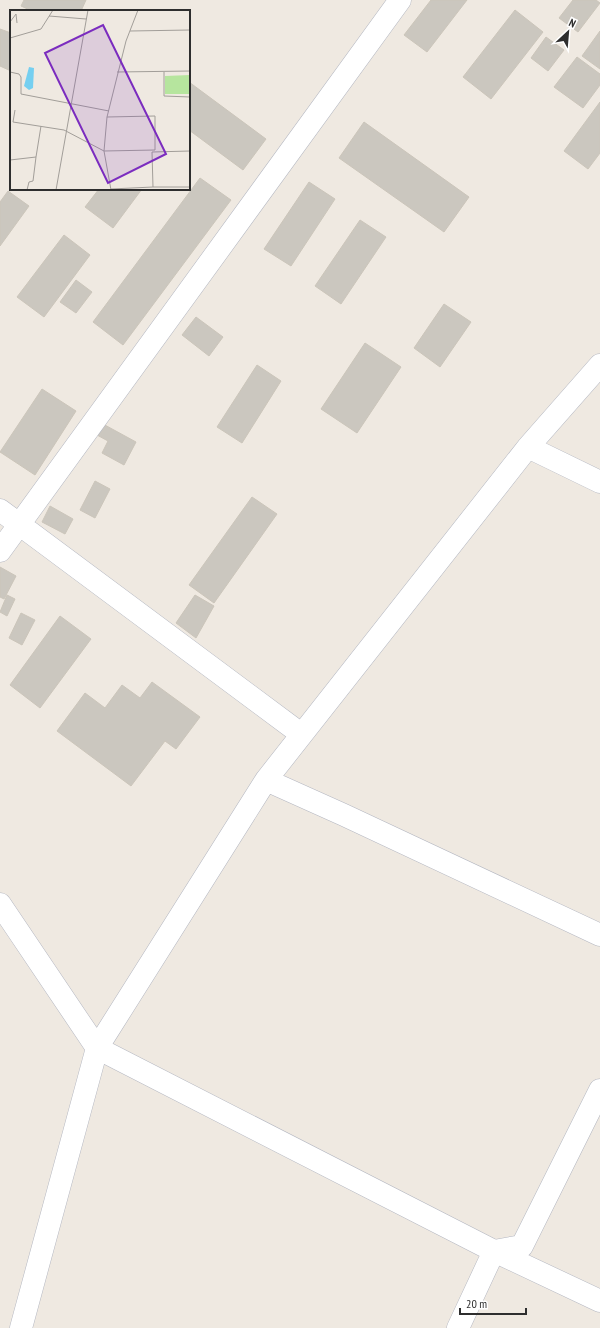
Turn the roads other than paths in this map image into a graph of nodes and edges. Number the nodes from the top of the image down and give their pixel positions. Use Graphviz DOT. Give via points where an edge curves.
graph roads {
  1 [pos="400,0"];
  2 [pos="600,365"];
  3 [pos="528,447"];
  4 [pos="600,482"];
  5 [pos="0,510"];
  6 [pos="20,524"];
  7 [pos="0,552"];
  8 [pos="302,734"];
  9 [pos="266,780"];
  10 [pos="0,904"];
  11 [pos="600,935"];
  12 [pos="96,1048"];
  13 [pos="600,1090"];
  14 [pos="494,1251"];
  15 [pos="600,1301"];
  16 [pos="21,1328"];
  17 [pos="458,1328"];
  1 -- 6 [label="street"];
  2 -- 3 [label="street"];
  3 -- 4 [label="street"];
  3 -- 8 [label="street"];
  5 -- 6 [label="street"];
  6 -- 7 [label="street"];
  6 -- 8 [label="street"];
  8 -- 9 [label="street"];
  9 -- 11 [label="street"];
  9 -- 12 [label="street"];
  10 -- 12 [label="street"];
  12 -- 14 [label="street"];
  12 -- 16 [label="street"];
  13 -- 14 [label="street" via="522,1246"];
  14 -- 15 [label="street"];
  14 -- 17 [label="street"];
}
